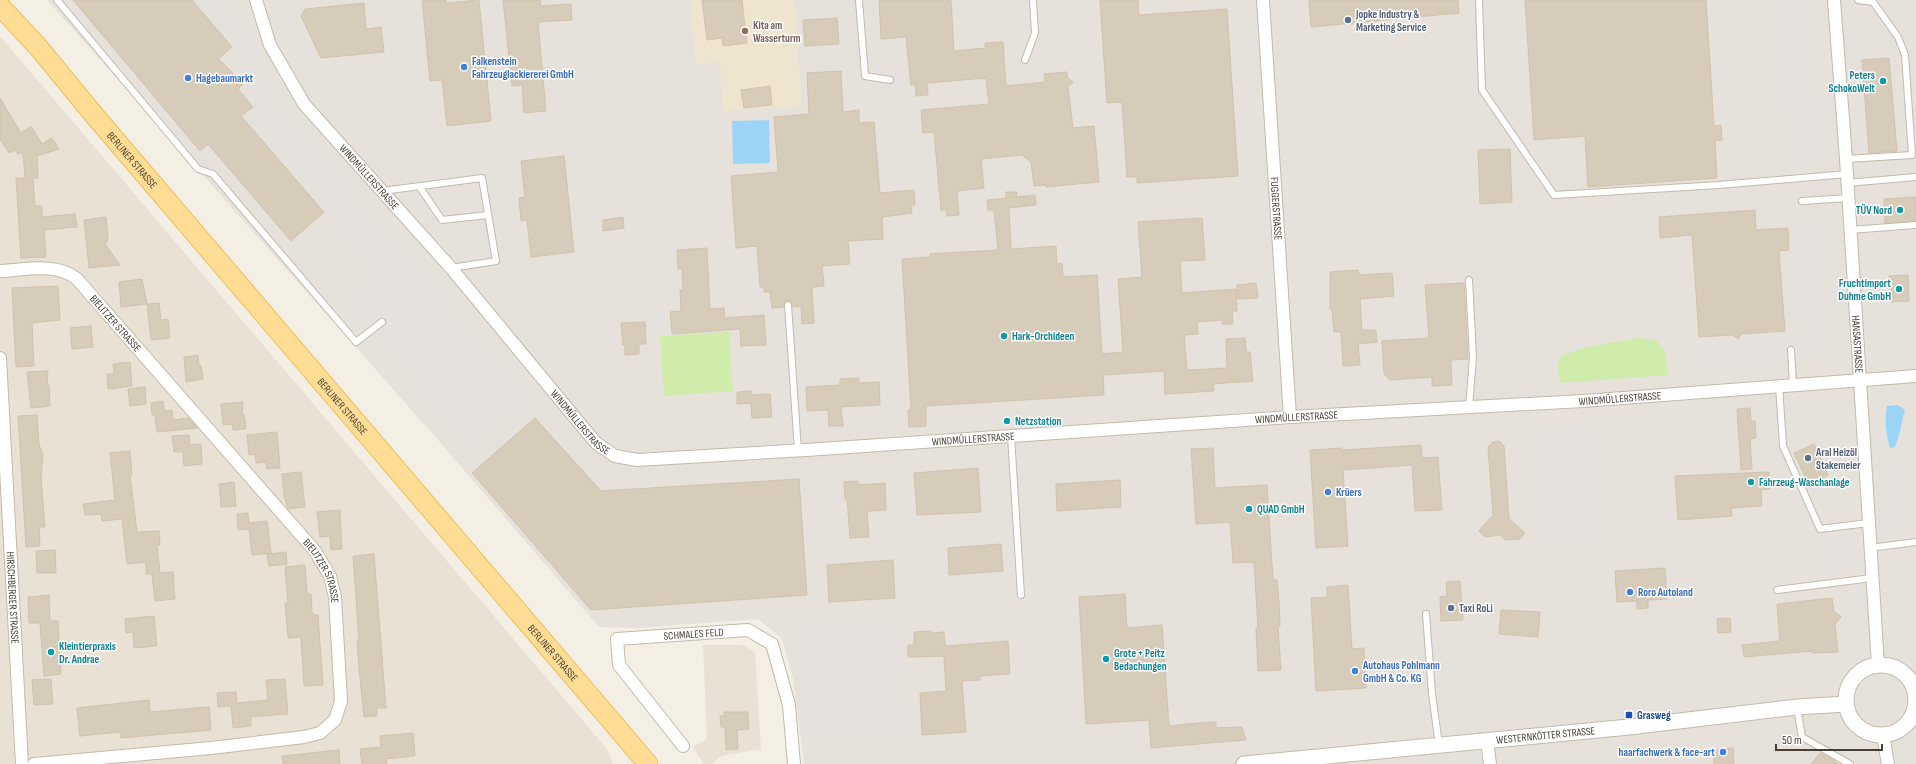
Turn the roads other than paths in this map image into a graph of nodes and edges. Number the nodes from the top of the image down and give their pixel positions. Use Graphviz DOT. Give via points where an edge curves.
graph roads {
  1 [pos="6,0"];
  2 [pos="57,0"];
  3 [pos="256,0"];
  4 [pos="859,0"];
  5 [pos="1033,0"];
  6 [pos="1263,0"];
  7 [pos="1479,0"];
  8 [pos="1834,0"];
  9 [pos="1858,0"];
  10 [pos="1874,1"];
  11 [pos="0,6"];
  12 [pos="39,48"];
  13 [pos="1026,60"];
  14 [pos="890,80"];
  15 [pos="1914,155"];
  16 [pos="1846,159"];
  17 [pos="1916,178"];
  18 [pos="1847,179"];
  19 [pos="419,186"];
  20 [pos="382,191"];
  21 [pos="1848,198"];
  22 [pos="1802,201"];
  23 [pos="488,215"];
  24 [pos="1916,225"];
  25 [pos="1850,230"];
  26 [pos="451,268"];
  27 [pos="0,271"];
  28 [pos="1469,280"];
  29 [pos="788,305"];
  30 [pos="382,322"];
  31 [pos="1791,350"];
  32 [pos="0,358"];
  33 [pos="1916,376"];
  34 [pos="1860,379"];
  35 [pos="1793,384"];
  36 [pos="1779,385"];
  37 [pos="1469,408"];
  38 [pos="1290,418"];
  39 [pos="1011,436"];
  40 [pos="798,450"];
  41 [pos="1868,523"];
  42 [pos="1916,542"];
  43 [pos="1870,548"];
  44 [pos="1872,578"];
  45 [pos="1778,590"];
  46 [pos="1021,595"];
  47 [pos="1426,614"];
  48 [pos="1878,665"];
  49 [pos="1916,697"];
  50 [pos="1846,704"];
  51 [pos="1797,706"];
  52 [pos="1883,735"];
  53 [pos="1487,742"];
  54 [pos="683,746"];
  55 [pos="1439,746"];
  56 [pos="1284,762"];
  57 [pos="22,764"];
  58 [pos="34,764"];
  59 [pos="648,764"];
  60 [pos="794,764"];
  61 [pos="1244,764"];
  62 [pos="1490,764"];
  63 [pos="1850,764"];
  64 [pos="1888,764"];
  1 -- 12 [label="main road, BERLINER STRASSE"];
  2 -- 30 [label="lane" via="198,169 213,174 356,342"];
  3 -- 20 [label="street, WINDMÜLLERSTRASSE" via="270,46 304,104"];
  4 -- 14 [label="lane" via="865,76"];
  5 -- 13 [label="lane" via="1035,33"];
  6 -- 38 [label="street, FUGGERSTRASSE"];
  7 -- 18 [label="lane" via="1482,90 1554,195"];
  8 -- 16 [label="street, HANSASTRASSE"];
  9 -- 10 [label="lane"];
  10 -- 15 [label="lane" via="1898,37 1905,55"];
  11 -- 12 [label="main road, BERLINER STRASSE"];
  12 -- 59 [label="main road, BERLINER STRASSE"];
  15 -- 16 [label="lane"];
  16 -- 18 [label="street, HANSASTRASSE"];
  17 -- 18 [label="lane"];
  18 -- 21 [label="street, HANSASTRASSE"];
  19 -- 20 [label="lane"];
  19 -- 23 [label="lane" via="442,220"];
  19 -- 23 [label="lane" via="482,178"];
  20 -- 26 [label="street, WINDMÜLLERSTRASSE"];
  21 -- 22 [label="lane"];
  21 -- 25 [label="street, HANSASTRASSE"];
  23 -- 26 [label="lane" via="496,261"];
  24 -- 25 [label="lane"];
  25 -- 34 [label="street, HANSASTRASSE"];
  26 -- 40 [label="street, WINDMÜLLERSTRASSE" via="596,443 616,456 637,460"];
  27 -- 58 [label="street, BIELITZER STRASSE" via="54,268 68,272 77,279 315,551 330,576 335,596 341,701 335,720 320,732 304,737 211,748"];
  28 -- 37 [label="lane" via="1473,356"];
  29 -- 40 [label="lane"];
  31 -- 35 [label="lane"];
  32 -- 57 [label="street, HIRSCHBERGER STRASSE"];
  33 -- 34 [label="street, WINDMÜLLERSTRASSE"];
  34 -- 35 [label="street, WINDMÜLLERSTRASSE"];
  34 -- 41 [label="street, HANSASTRASSE"];
  35 -- 36 [label="street, WINDMÜLLERSTRASSE"];
  36 -- 37 [label="street, WINDMÜLLERSTRASSE"];
  36 -- 41 [label="lane" via="1784,446 1820,528"];
  37 -- 38 [label="street, WINDMÜLLERSTRASSE"];
  38 -- 39 [label="street, WINDMÜLLERSTRASSE"];
  39 -- 40 [label="street, WINDMÜLLERSTRASSE"];
  39 -- 46 [label="lane"];
  41 -- 43 [label="street, HANSASTRASSE"];
  42 -- 43 [label="lane"];
  43 -- 44 [label="street, HANSASTRASSE"];
  44 -- 45 [label="lane"];
  44 -- 48 [label="street, HANSASTRASSE"];
  47 -- 55 [label="lane"];
  48 -- 49 [label="street" via="1898,669 1906,675 1913,685"];
  48 -- 50 [label="street" via="1858,673 1847,692"];
  49 -- 52 [label="street" via="1909,720 1901,728"];
  50 -- 51 [label="street, WESTERNKÖTTER STRASSE"];
  50 -- 52 [label="street" via="1849,715 1862,730"];
  51 -- 53 [label="street, WESTERNKÖTTER STRASSE"];
  51 -- 63 [label="lane" via="1802,737"];
  52 -- 64 [label="street"];
  53 -- 55 [label="street, WESTERNKÖTTER STRASSE"];
  53 -- 62 [label="street"];
  54 -- 60 [label="street, SCHMALES FELD" via="619,665 617,639 748,630 772,644 789,705"];
  55 -- 56 [label="street, WESTERNKÖTTER STRASSE"];
  56 -- 61 [label="street, WESTERNKÖTTER STRASSE"];
}
